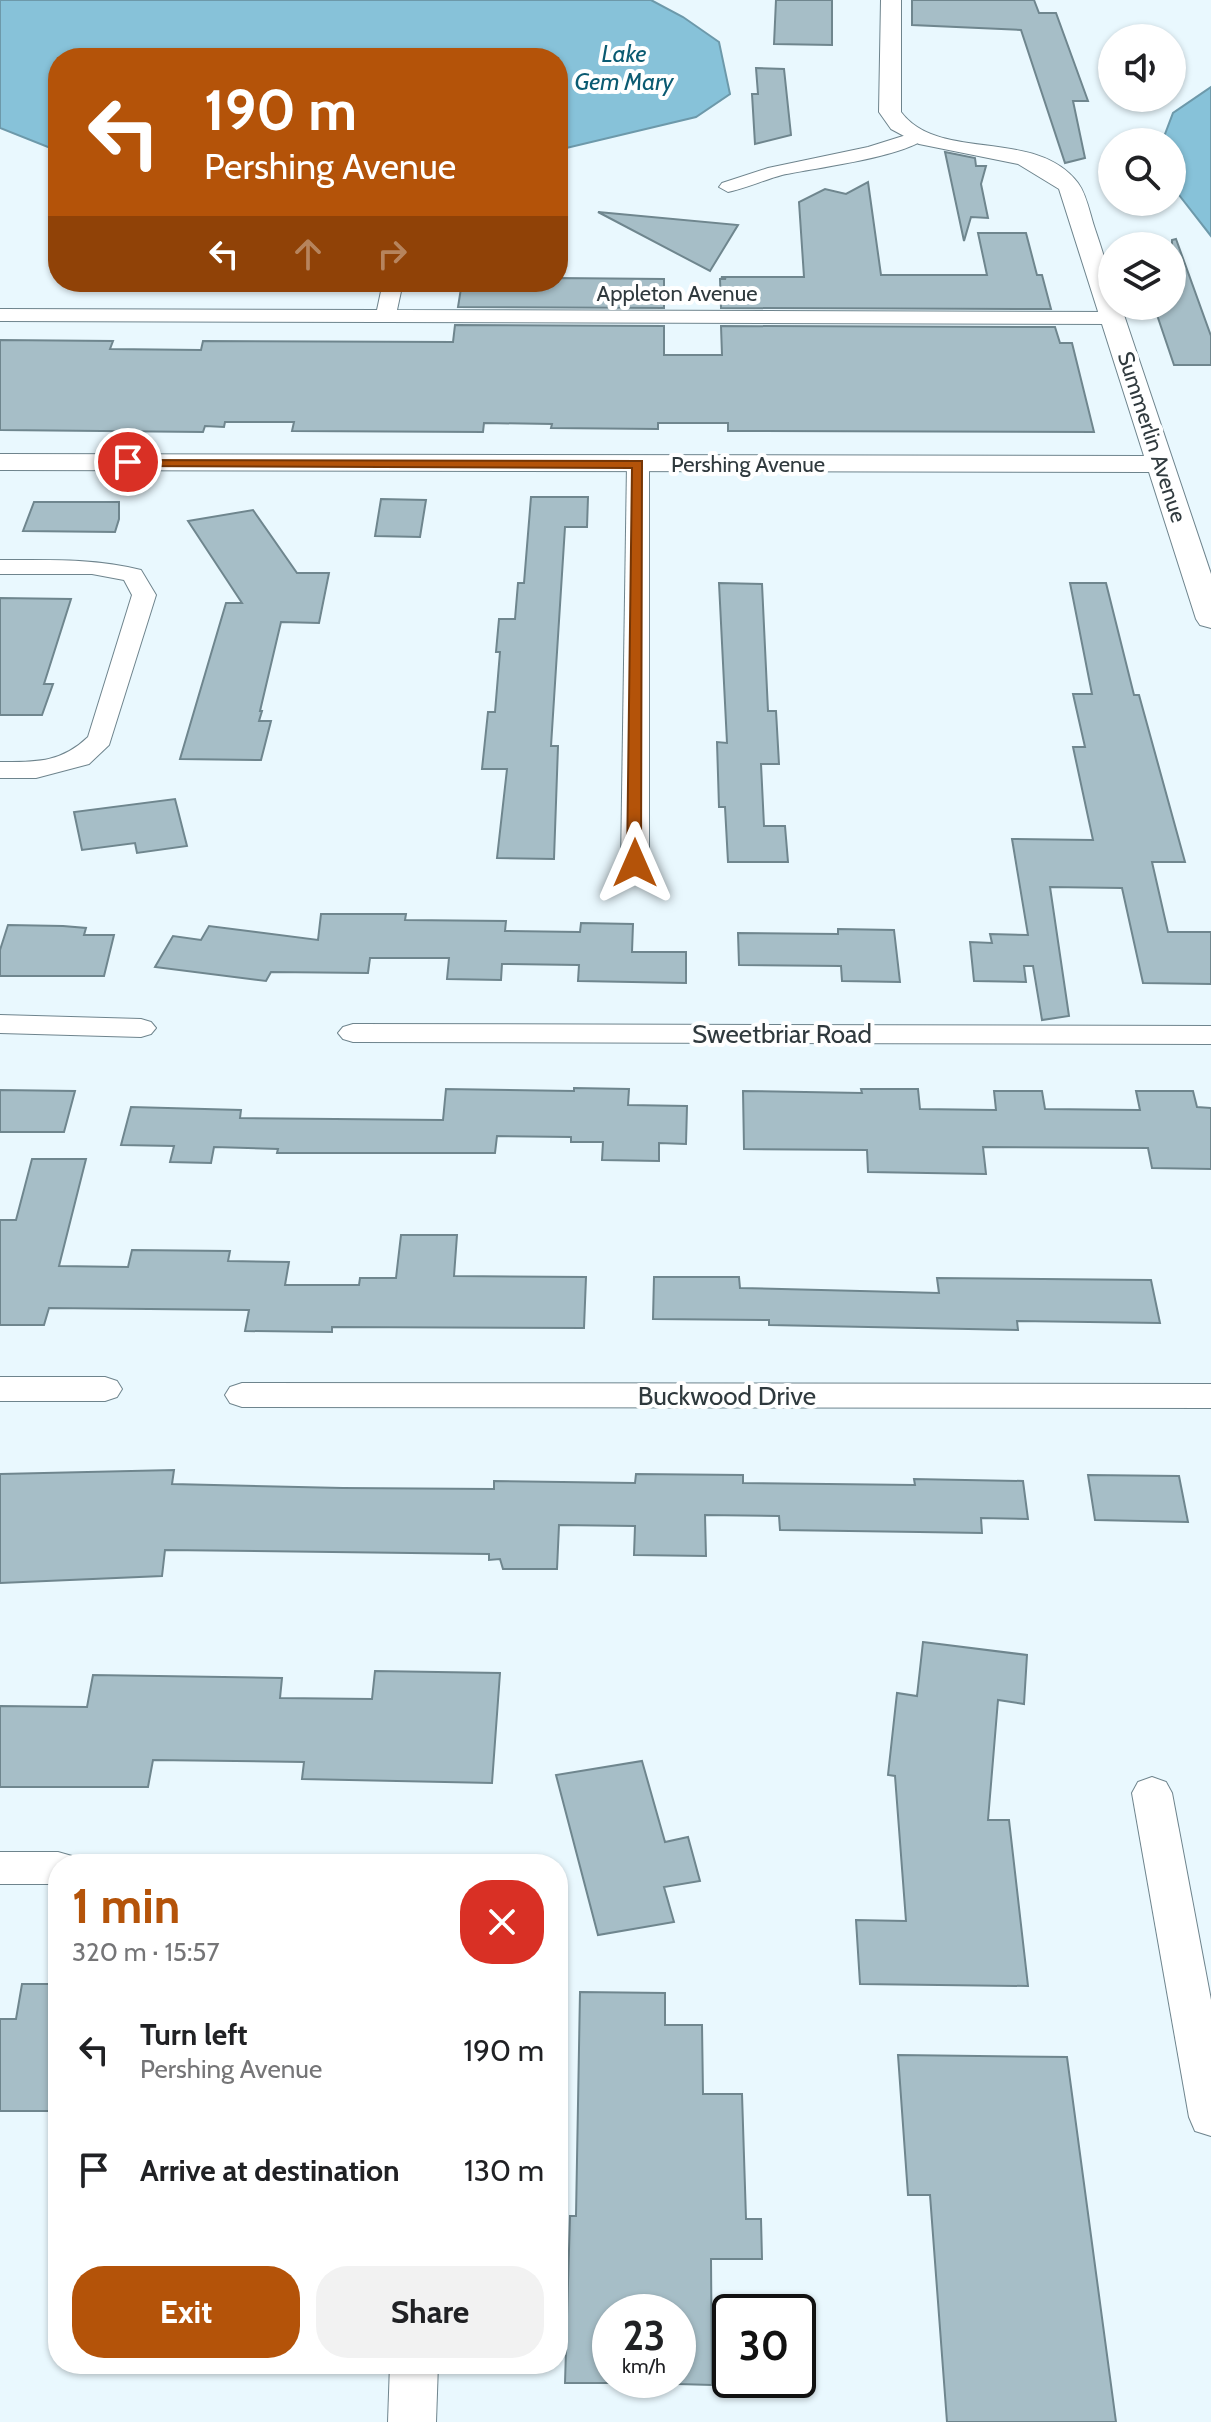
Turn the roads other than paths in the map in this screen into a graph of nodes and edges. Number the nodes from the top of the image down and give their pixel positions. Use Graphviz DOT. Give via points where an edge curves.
graph roads {
  1 [pos="891,0"];
  2 [pos="919,136"];
  3 [pos="728,187"];
  4 [pos="1098,270"];
  5 [pos="391,292"];
  6 [pos="0,315"];
  7 [pos="386,316"];
  8 [pos="1098,318"];
  9 [pos="1115,320"];
  10 [pos="0,462"];
  11 [pos="638,464"];
  12 [pos="1160,464"];
  13 [pos="0,567"];
  14 [pos="1211,617"];
  15 [pos="0,770"];
  16 [pos="635,863"];
  17 [pos="0,1024"];
  18 [pos="141,1028"];
  19 [pos="353,1033"];
  20 [pos="1211,1035"];
  21 [pos="0,1389"];
  22 [pos="105,1389"];
  23 [pos="242,1395"];
  24 [pos="1211,1396"];
  25 [pos="1152,1793"];
  26 [pos="0,1868"];
  27 [pos="48,1868"];
  28 [pos="1211,2117"];
  29 [pos="414,2374"];
  30 [pos="412,2422"];
  1 -- 2 [label="street, Summerlin Avenue" via="890,112 904,130"];
  2 -- 3 [label="street" via="868,155 773,172"];
  2 -- 4 [label="street, Summerlin Avenue" via="1008,154 1059,177 1069,186"];
  5 -- 7 [label="street"];
  6 -- 7 [label="street, Appleton Avenue"];
  7 -- 8 [label="street, Appleton Avenue"];
  9 -- 12 [label="street, Summerlin Avenue"];
  10 -- 11 [label="street, Pershing Avenue"];
  11 -- 12 [label="street, Pershing Avenue"];
  11 -- 16 [label="street"];
  12 -- 14 [label="street, Summerlin Avenue"];
  13 -- 15 [label="street" via="92,567 133,575 144,595 100,740 80,759 36,770"];
  17 -- 18 [label="street"];
  19 -- 20 [label="street, Sweetbriar Road"];
  21 -- 22 [label="street"];
  23 -- 24 [label="street, Buckwood Drive"];
  25 -- 28 [label="street"];
  26 -- 27 [label="street"];
  29 -- 30 [label="street"];
}
